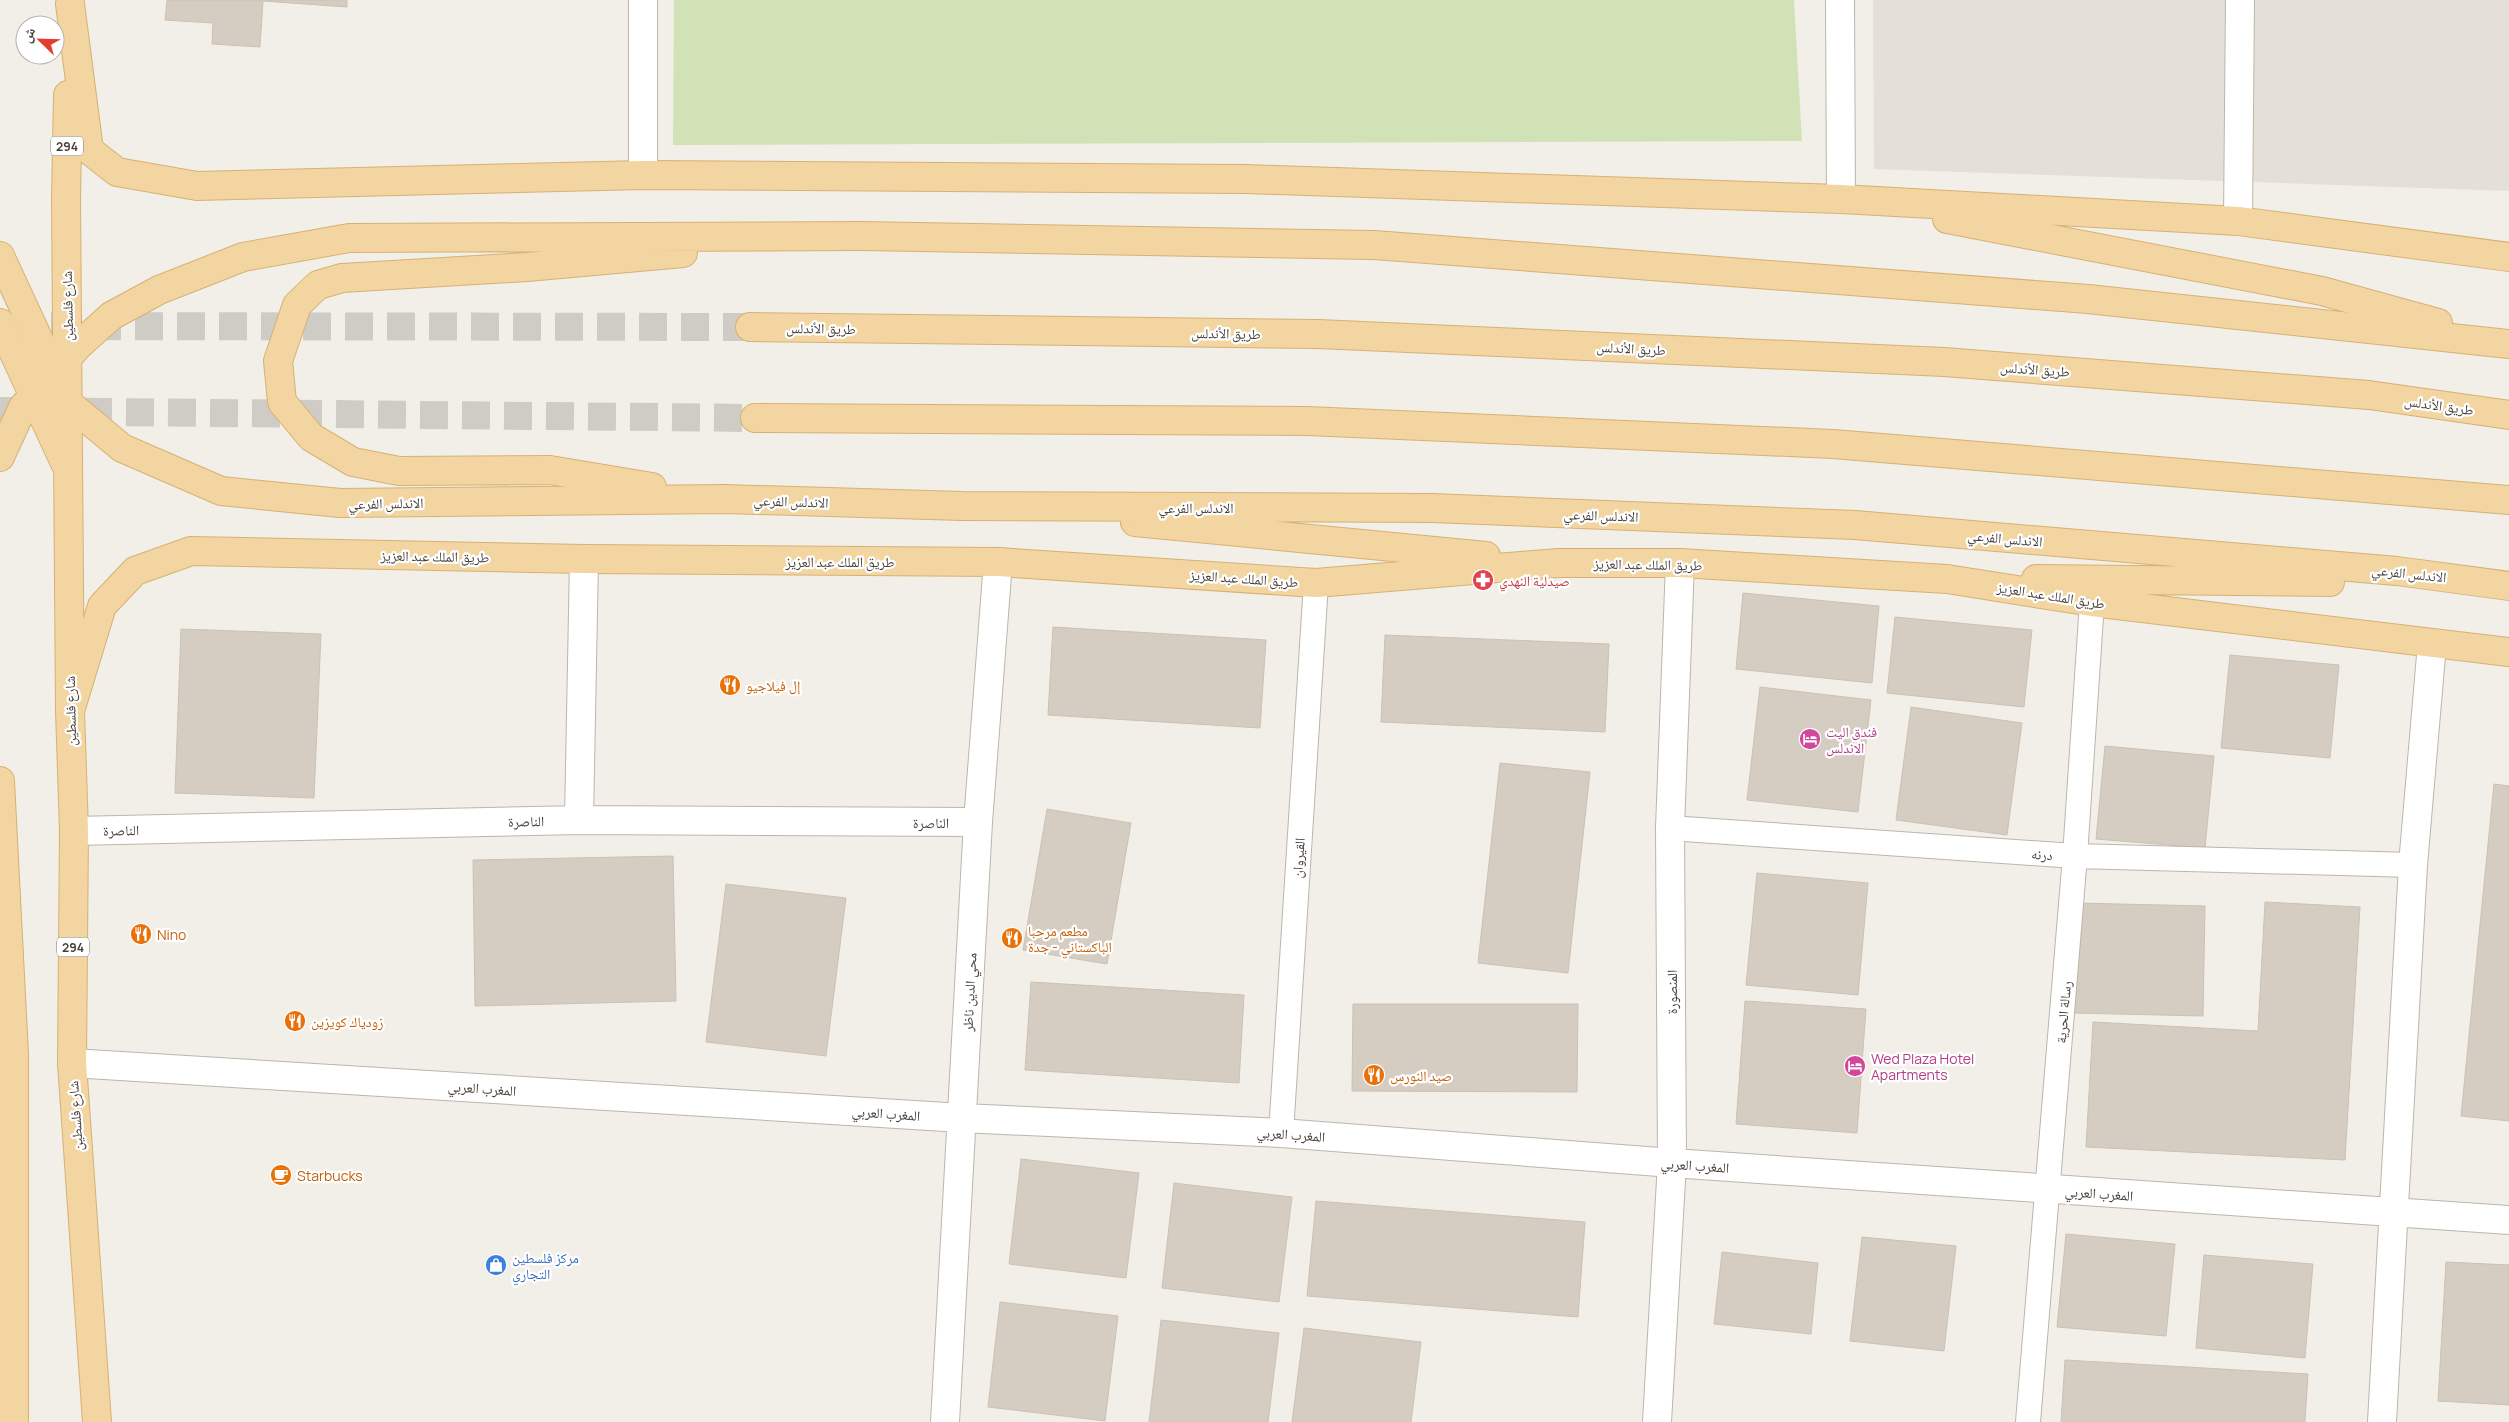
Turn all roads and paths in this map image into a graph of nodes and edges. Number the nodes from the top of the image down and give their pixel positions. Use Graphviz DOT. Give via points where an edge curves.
graph roads {
  1 [pos="643,0"];
  2 [pos="1840,0"];
  3 [pos="2240,0"];
  4 [pos="70,2"];
  5 [pos="643,175"];
  6 [pos="1841,199"];
  7 [pos="2238,221"];
  8 [pos="861,236"];
  9 [pos="0,256"];
  10 [pos="2509,257"];
  11 [pos="66,293"];
  12 [pos="0,323"];
  13 [pos="750,327"];
  14 [pos="35,334"];
  15 [pos="2509,343"];
  16 [pos="60,365"];
  17 [pos="8,367"];
  18 [pos="33,395"];
  19 [pos="68,403"];
  20 [pos="2509,415"];
  21 [pos="755,418"];
  22 [pos="0,457"];
  23 [pos="69,471"];
  24 [pos="725,499"];
  25 [pos="2509,500"];
  26 [pos="962,506"];
  27 [pos="584,559"];
  28 [pos="998,562"];
  29 [pos="1680,562"];
  30 [pos="1558,563"];
  31 [pos="1947,578"];
  32 [pos="1316,583"];
  33 [pos="2502,585"];
  34 [pos="2092,602"];
  35 [pos="2432,644"];
  36 [pos="2509,652"];
  37 [pos="70,711"];
  38 [pos="0,781"];
  39 [pos="579,820"];
  40 [pos="978,822"];
  41 [pos="1670,828"];
  42 [pos="74,831"];
  43 [pos="2075,856"];
  44 [pos="2413,865"];
  45 [pos="7,1054"];
  46 [pos="72,1063"];
  47 [pos="962,1118"];
  48 [pos="1281,1133"];
  49 [pos="1672,1163"];
  50 [pos="2048,1189"];
  51 [pos="2394,1213"];
  52 [pos="2509,1220"];
  53 [pos="7,1380"];
  54 [pos="14,1422"];
  55 [pos="97,1422"];
  56 [pos="945,1422"];
  57 [pos="1657,1422"];
  58 [pos="2028,1422"];
  59 [pos="2382,1422"];
  1 -- 5 [label="street"];
  2 -- 6 [label="street"];
  3 -- 7 [label="street"];
  4 -- 5 [label="main road" via="89,150 117,172 197,186"];
  4 -- 11 [label="main road, شارع فلسطين / 294"];
  5 -- 6 [label="main road" via="1246,179"];
  6 -- 7 [label="main road"];
  6 -- 15 [label="main road" via="2322,291"];
  7 -- 10 [label="main road"];
  8 -- 15 [label="main road" via="1374,245 2088,299"];
  8 -- 16 [label="main road" via="349,238 243,257 159,290 111,316"];
  8 -- 24 [label="main road" via="527,267 342,278 318,285 297,304 278,361 282,402 311,437 353,462 400,471 550,470"];
  9 -- 14 [label="main road"];
  11 -- 14 [label="main road"];
  11 -- 16 [label="main road, شارع فلسطين / 294"];
  12 -- 17 [label="main road"];
  13 -- 20 [label="main road, طريق الأندلس" via="1318,334 1934,362 2369,395"];
  14 -- 16 [label="main road"];
  14 -- 17 [label="main road"];
  16 -- 18 [label="main road"];
  16 -- 19 [label="main road, شارع فلسطين / 294"];
  17 -- 18 [label="main road"];
  18 -- 22 [label="main road" via="23,407"];
  18 -- 23 [label="main road"];
  19 -- 23 [label="main road, شارع فلسطين / 294"];
  19 -- 24 [label="main road, الاندلس الفرعي" via="122,448 220,491 340,503"];
  21 -- 25 [label="main road" via="1307,421 1823,444"];
  23 -- 37 [label="main road, شارع فلسطين / 294"];
  24 -- 26 [label="main road, الاندلس الفرعي"];
  26 -- 30 [label="main road"];
  26 -- 33 [label="main road, الاندلس الفرعي" via="1432,508 1855,526 2397,571"];
  27 -- 28 [label="main road, طريق الملك عبد العزيز"];
  27 -- 37 [label="main road, طريق الملك عبد العزيز" via="191,551 135,571 102,606"];
  27 -- 39 [label="street"];
  28 -- 32 [label="main road, طريق الملك عبد العزيز"];
  28 -- 40 [label="street, محي الدين ناظر"];
  29 -- 30 [label="main road, طريق الملك عبد العزيز"];
  29 -- 31 [label="main road, طريق الملك عبد العزيز"];
  29 -- 41 [label="street, المنصورة"];
  30 -- 32 [label="main road, طريق الملك عبد العزيز"];
  31 -- 33 [label="main road"];
  31 -- 34 [label="main road, طريق الملك عبد العزيز"];
  32 -- 48 [label="lane, القيروان"];
  34 -- 35 [label="main road, طريق الملك عبد العزيز"];
  34 -- 43 [label="lane, رسالة الحرية"];
  35 -- 36 [label="main road, طريق الملك عبد العزيز"];
  35 -- 44 [label="street"];
  37 -- 42 [label="main road, شارع فلسطين / 294"];
  38 -- 45 [label="main road"];
  39 -- 40 [label="street, الناصرة"];
  39 -- 42 [label="street, الناصرة"];
  40 -- 47 [label="street, محي الدين ناظر"];
  41 -- 43 [label="lane, درنه"];
  41 -- 49 [label="street, المنصورة"];
  42 -- 46 [label="main road, شارع فلسطين / 294"];
  43 -- 44 [label="lane, درنه"];
  43 -- 50 [label="lane, رسالة الحرية"];
  44 -- 51 [label="street"];
  45 -- 53 [label="main road"];
  46 -- 47 [label="street, المغرب العربي"];
  46 -- 55 [label="main road, شارع فلسطين / 294"];
  47 -- 48 [label="street, المغرب العربي"];
  47 -- 56 [label="street, محي الدين ناظر"];
  48 -- 49 [label="street, المغرب العربي"];
  49 -- 50 [label="street, المغرب العربي"];
  49 -- 57 [label="street, المنصورة"];
  50 -- 51 [label="street, المغرب العربي"];
  50 -- 58 [label="lane, رسالة الحرية"];
  51 -- 52 [label="street, المغرب العربي"];
  51 -- 59 [label="street"];
  53 -- 54 [label="main road"];
}
